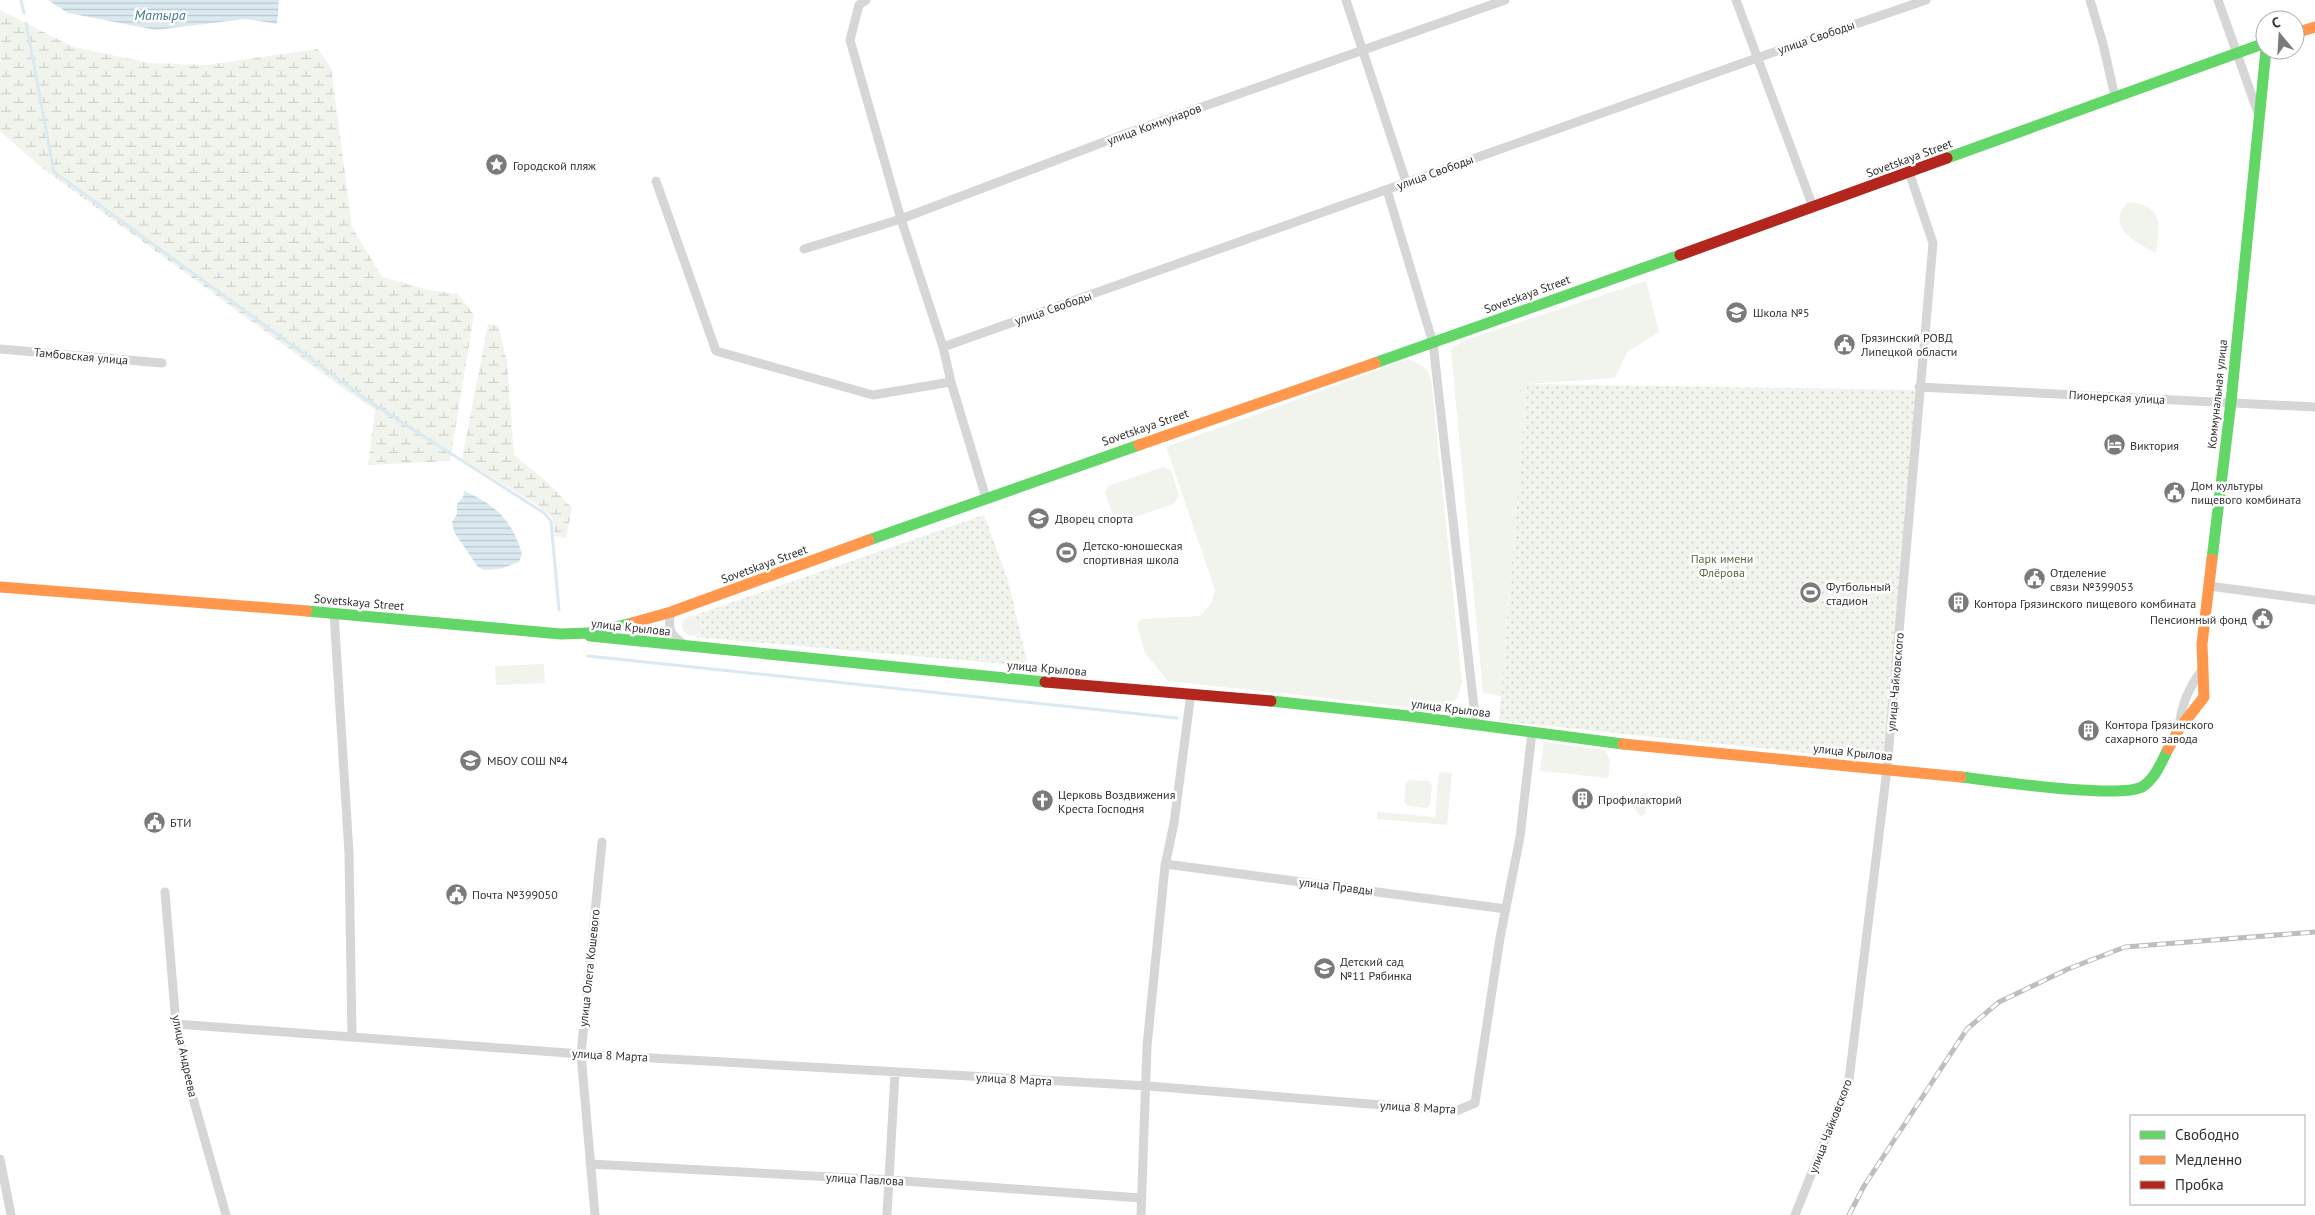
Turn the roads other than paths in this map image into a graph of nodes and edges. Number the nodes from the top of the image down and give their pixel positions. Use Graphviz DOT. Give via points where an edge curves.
graph roads {
  1 [pos="1346,0"];
  2 [pos="1504,0"];
  3 [pos="1736,0"];
  4 [pos="1926,0"];
  5 [pos="2090,0"];
  6 [pos="2218,0"];
  7 [pos="862,2"];
  8 [pos="2255,46"];
  9 [pos="1361,50"];
  10 [pos="2237,52"];
  11 [pos="1757,58"];
  12 [pos="2265,60"];
  13 [pos="2115,97"];
  14 [pos="2260,120"];
  15 [pos="1909,172"];
  16 [pos="656,181"];
  17 [pos="1406,182"];
  18 [pos="1387,190"];
  19 [pos="1813,207"];
  20 [pos="901,219"];
  21 [pos="804,250"];
  22 [pos="1433,343"];
  23 [pos="944,347"];
  24 [pos="0,349"];
  25 [pos="162,363"];
  26 [pos="951,382"];
  27 [pos="1919,387"];
  28 [pos="2231,402"];
  29 [pos="2315,406"];
  30 [pos="986,498"];
  31 [pos="2209,586"];
  32 [pos="0,587"];
  33 [pos="2315,600"];
  34 [pos="671,612"];
  35 [pos="334,613"];
  36 [pos="573,634"];
  37 [pos="686,646"];
  38 [pos="2202,670"];
  39 [pos="1190,693"];
  40 [pos="1476,725"];
  41 [pos="2179,729"];
  42 [pos="1532,732"];
  43 [pos="1887,769"];
  44 [pos="602,842"];
  45 [pos="1166,864"];
  46 [pos="165,892"];
  47 [pos="1506,908"];
  48 [pos="176,1024"];
  49 [pos="352,1037"];
  50 [pos="581,1054"];
  51 [pos="895,1073"];
  52 [pos="1145,1086"];
  53 [pos="0,1159"];
  54 [pos="590,1164"];
  55 [pos="890,1180"];
  56 [pos="1141,1198"];
  57 [pos="11,1215"];
  58 [pos="226,1215"];
  59 [pos="594,1215"];
  60 [pos="887,1215"];
  61 [pos="1141,1215"];
  62 [pos="1795,1215"];
  1 -- 9 [label="street"];
  2 -- 9 [label="street, улица Коммунаров"];
  3 -- 11 [label="street"];
  4 -- 11 [label="street, улица Свободы"];
  5 -- 13 [label="street"];
  6 -- 10 [label="street, Коммунальная улица"];
  7 -- 20 [label="street" via="850,40"];
  8 -- 10 [label="main road, Sovetskaya Street"];
  9 -- 17 [label="street"];
  9 -- 20 [label="street, улица Коммунаров" via="1125,134"];
  10 -- 13 [label="main road, Sovetskaya Street"];
  10 -- 14 [label="street, Коммунальная улица"];
  11 -- 17 [label="street, улица Свободы"];
  11 -- 19 [label="street"];
  12 -- 14 [label="main road, Коммунальная улица"];
  13 -- 15 [label="main road, Sovetskaya Street"];
  14 -- 28 [label="main road, Коммунальная улица"];
  15 -- 19 [label="main road, Sovetskaya Street"];
  15 -- 27 [label="street, улица Чайковского" via="1933,243"];
  16 -- 26 [label="street" via="716,351 873,395"];
  17 -- 18 [label="street, улица Свободы"];
  18 -- 22 [label="street"];
  18 -- 23 [label="street, улица Свободы"];
  19 -- 22 [label="main road, Sovetskaya Street"];
  20 -- 21 [label="street, улица Коммунаров"];
  20 -- 23 [label="street"];
  22 -- 30 [label="main road, Sovetskaya Street"];
  22 -- 40 [label="street"];
  23 -- 26 [label="street"];
  24 -- 25 [label="street, Тамбовская улица"];
  26 -- 30 [label="street"];
  27 -- 28 [label="street, Пионерская улица"];
  27 -- 43 [label="street, улица Чайковского"];
  28 -- 29 [label="street, Пионерская улица"];
  28 -- 31 [label="main road, Коммунальная улица"];
  30 -- 34 [label="main road, Sovetskaya Street"];
  31 -- 33 [label="street"];
  31 -- 38 [label="main road, Коммунальная улица"];
  32 -- 35 [label="main road, Sovetskaya Street"];
  34 -- 36 [label="main road, Sovetskaya Street" via="622,626"];
  34 -- 37 [label="street, улица Крылова" via="670,631"];
  35 -- 36 [label="main road, Sovetskaya Street"];
  35 -- 49 [label="street" via="349,853"];
  36 -- 37 [label="main road, улица Крылова"];
  37 -- 39 [label="main road, улица Крылова" via="1044,682"];
  38 -- 41 [label="street" via="2190,685 2181,708"];
  38 -- 41 [label="main road, Коммунальная улица" via="2204,697"];
  39 -- 40 [label="main road, улица Крылова"];
  39 -- 45 [label="street"];
  40 -- 42 [label="main road, улица Крылова"];
  41 -- 43 [label="main road, улица Крылова" via="2155,775 2141,787 2116,791"];
  42 -- 43 [label="main road, улица Крылова"];
  42 -- 47 [label="street, улица 8 Марта" via="1520,837"];
  43 -- 62 [label="street, улица Чайковского" via="1849,1080"];
  44 -- 50 [label="street, улица Олега Кошевого"];
  45 -- 47 [label="street, улица Правды"];
  45 -- 52 [label="street"];
  46 -- 48 [label="street, улица Андреева"];
  47 -- 52 [label="street, улица 8 Марта" via="1475,1103 1468,1108 1456,1111"];
  48 -- 49 [label="street, улица 8 Марта"];
  48 -- 58 [label="street, улица Андреева" via="189,1084"];
  49 -- 50 [label="street, улица 8 Марта"];
  50 -- 51 [label="street, улица 8 Марта"];
  50 -- 54 [label="street, улица Олега Кошевого"];
  51 -- 52 [label="street, улица 8 Марта"];
  51 -- 55 [label="street"];
  52 -- 56 [label="street"];
  53 -- 57 [label="street"];
  54 -- 55 [label="street, улица Павлова"];
  54 -- 59 [label="street, улица Олега Кошевого"];
  55 -- 56 [label="street, улица Павлова"];
  55 -- 60 [label="street"];
  56 -- 61 [label="street"];
}
